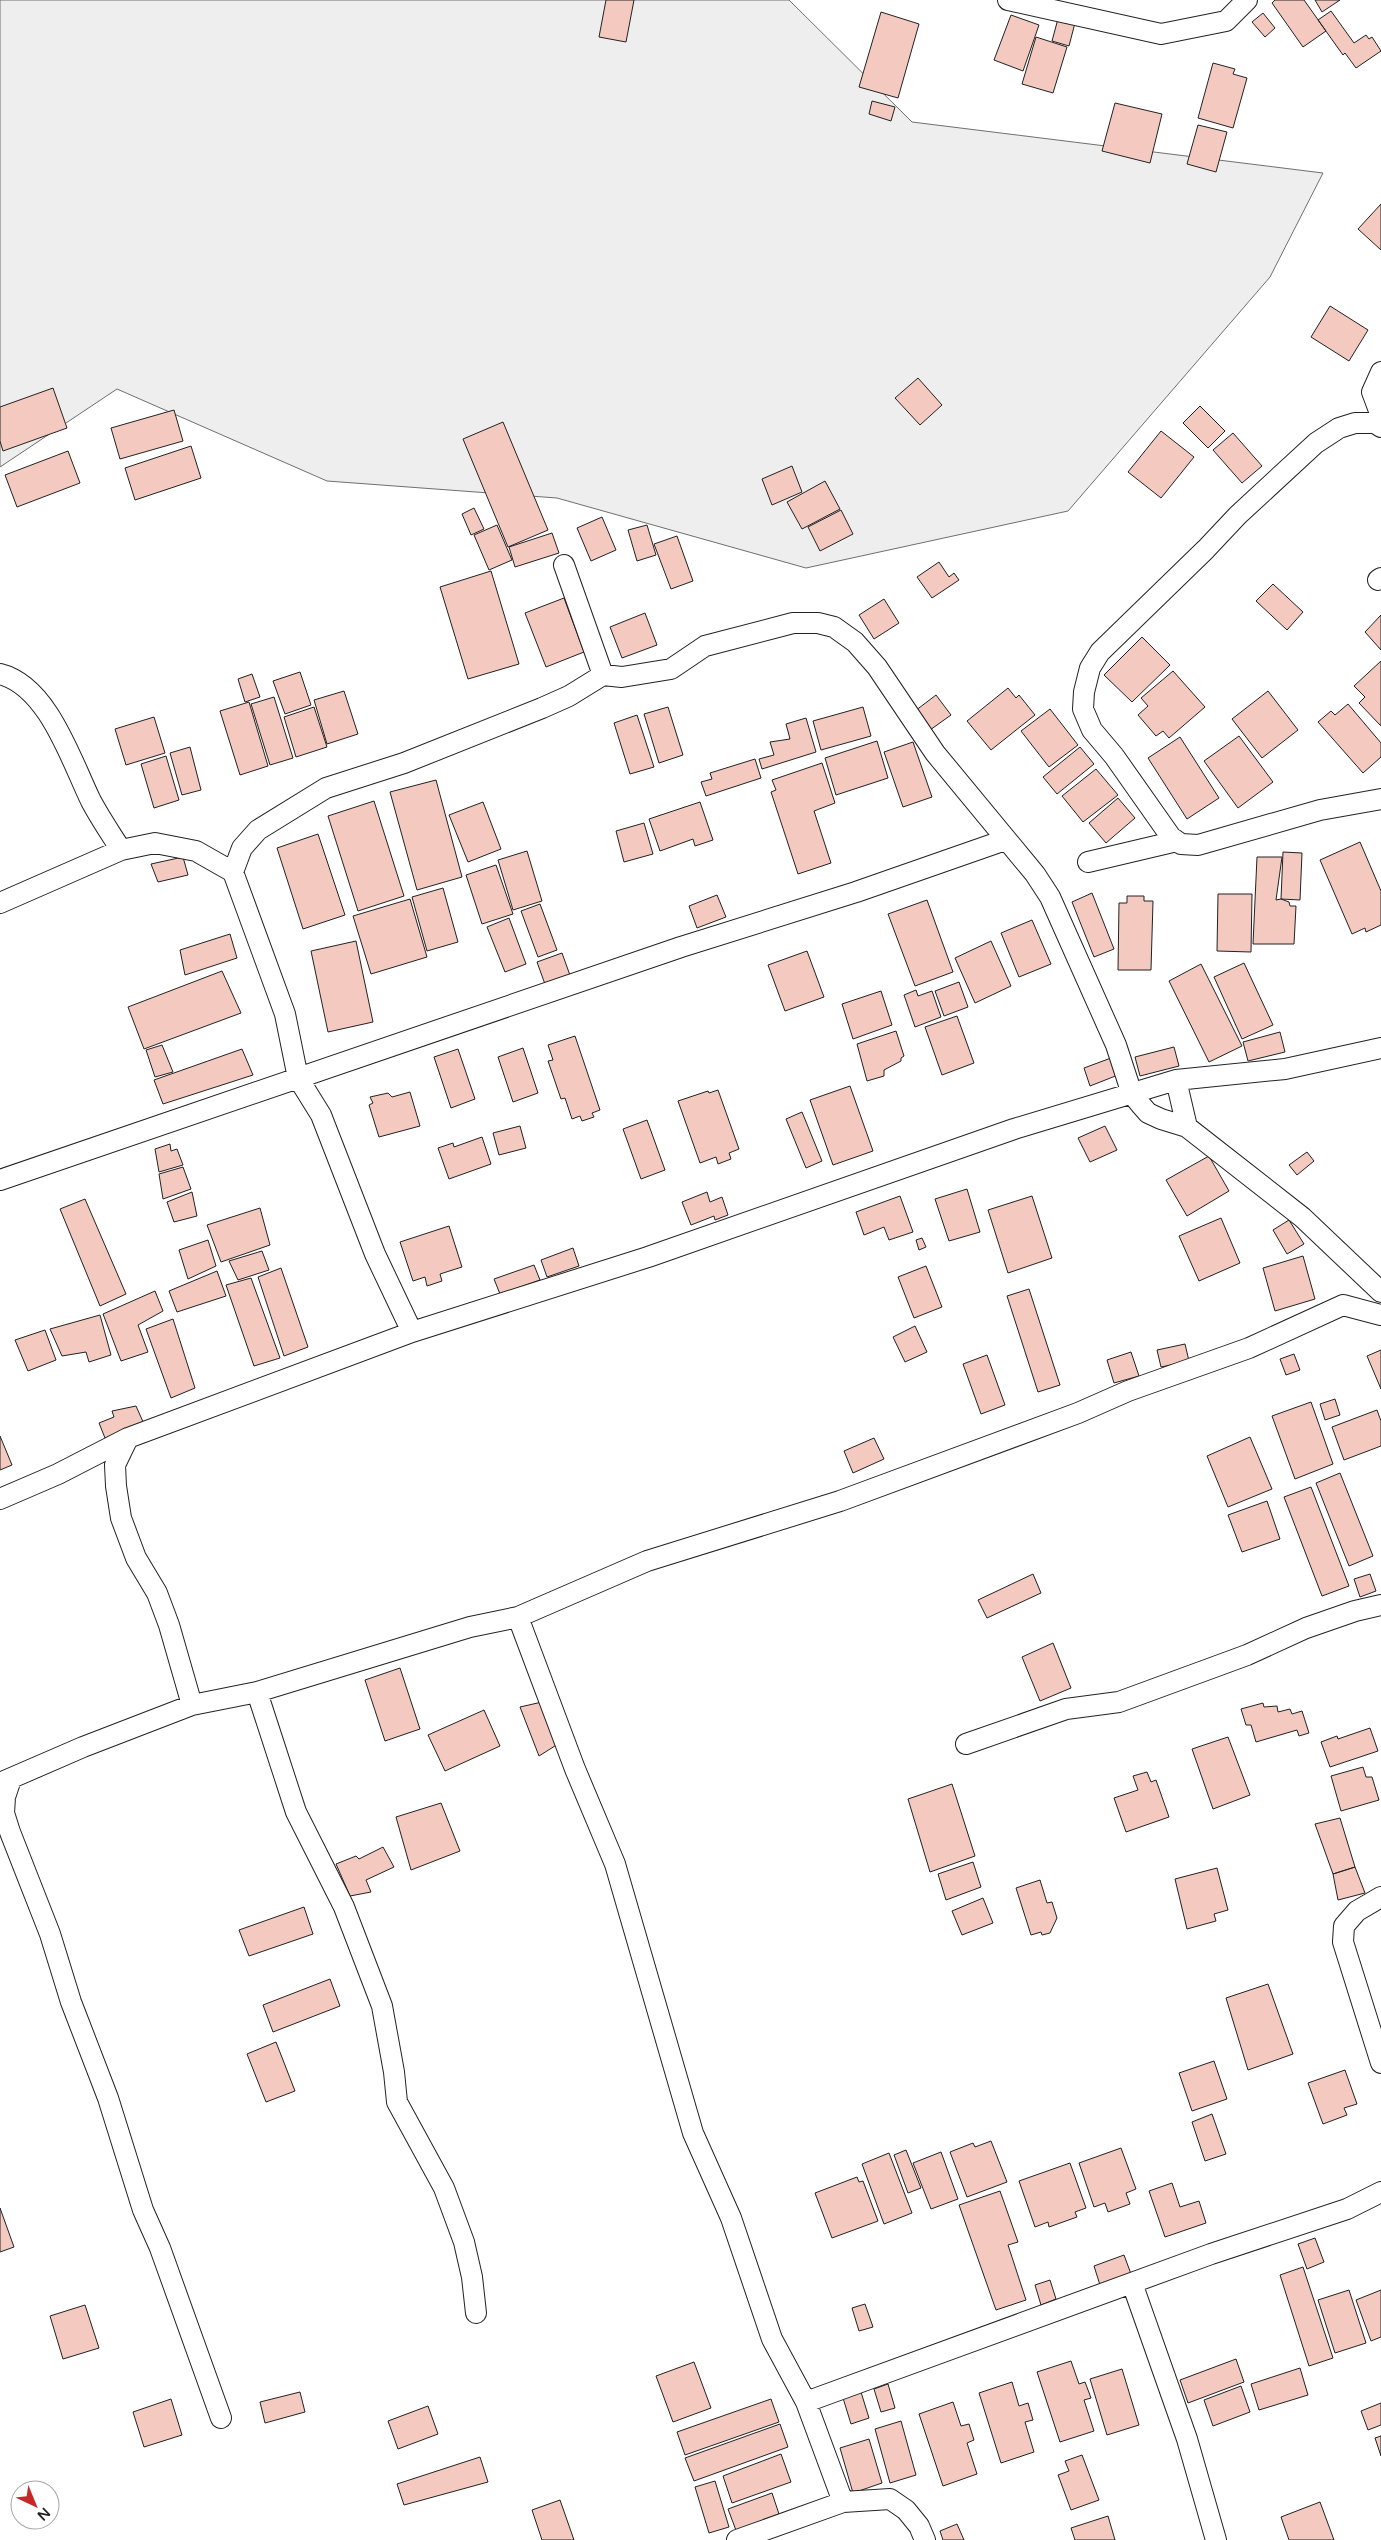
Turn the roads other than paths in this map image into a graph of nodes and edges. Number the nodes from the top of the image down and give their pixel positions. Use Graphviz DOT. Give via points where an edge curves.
graph roads {
  1 [pos="1008,0"];
  2 [pos="1247,0"];
  3 [pos="1381,372"];
  4 [pos="1381,416"];
  5 [pos="1381,426"];
  6 [pos="564,565"];
  7 [pos="0,674"];
  8 [pos="603,675"];
  9 [pos="1381,799"];
  10 [pos="1005,840"];
  11 [pos="1176,841"];
  12 [pos="121,850"];
  13 [pos="1088,862"];
  14 [pos="233,872"];
  15 [pos="0,902"];
  16 [pos="1381,1048"];
  17 [pos="298,1078"];
  18 [pos="1176,1080"];
  19 [pos="1132,1094"];
  20 [pos="1187,1127"];
  21 [pos="0,1180"];
  22 [pos="1381,1292"];
  23 [pos="1381,1315"];
  24 [pos="412,1332"];
  25 [pos="128,1438"];
  26 [pos="0,1499"];
  27 [pos="1381,1605"];
  28 [pos="518,1617"];
  29 [pos="257,1692"];
  30 [pos="192,1705"];
  31 [pos="966,1744"];
  32 [pos="5,1781"];
  33 [pos="1381,1897"];
  34 [pos="1381,2063"];
  35 [pos="1381,2192"];
  36 [pos="1132,2283"];
  37 [pos="476,2313"];
  38 [pos="806,2402"];
  39 [pos="220,2418"];
  40 [pos="842,2502"];
  41 [pos="737,2540"];
  42 [pos="925,2540"];
  43 [pos="1216,2540"];
  1 -- 2 [label="street" via="1162,34 1226,21"];
  3 -- 4 [label="street" via="1372,392"];
  5 -- 11 [label="street" via="1375,423 1339,428 1316,443 1117,634 1090,668 1083,709 1092,730"];
  6 -- 8 [label="street"];
  7 -- 12 [label="street" via="20,681 50,716 92,803"];
  8 -- 10 [label="street" via="622,678 671,669 705,646 793,623 834,627 855,642 877,667 935,753"];
  8 -- 14 [label="street" via="542,708 404,763 326,788 258,830 242,848"];
  9 -- 11 [label="street" via="1320,810 1198,845"];
  10 -- 17 [label="street"];
  10 -- 19 [label="street" via="1050,897 1116,1045"];
  11 -- 13 [label="street"];
  12 -- 14 [label="street" via="155,843 177,846 196,851"];
  12 -- 15 [label="street"];
  14 -- 17 [label="street" via="285,1014"];
  16 -- 18 [label="street" via="1285,1069"];
  17 -- 21 [label="street"];
  17 -- 24 [label="street" via="321,1116 375,1254"];
  18 -- 19 [label="street"];
  18 -- 20 [label="street"];
  19 -- 20 [label="street" via="1148,1112"];
  19 -- 24 [label="street" via="1014,1129 648,1257"];
  20 -- 22 [label="street" via="1302,1217"];
  23 -- 28 [label="street" via="1343,1306 1248,1348 840,1501 647,1561"];
  24 -- 25 [label="street"];
  25 -- 26 [label="street"];
  25 -- 30 [label="street" via="115,1465 121,1518 136,1558 157,1593"];
  27 -- 31 [label="street" via="1306,1628 1246,1655 1119,1702 1066,1709"];
  28 -- 29 [label="street" via="470,1627"];
  28 -- 38 [label="street" via="575,1769 615,1864 693,2133 731,2218 772,2339"];
  29 -- 30 [label="street"];
  29 -- 37 [label="street" via="296,1812 344,1907 382,2006 397,2102 444,2188 464,2242"];
  30 -- 32 [label="street"];
  32 -- 39 [label="street" via="4,1813 10,1832 108,2098 142,2210 160,2248"];
  33 -- 34 [label="street" via="1357,1912 1344,1926 1343,1942"];
  35 -- 36 [label="street" via="1347,2209"];
  36 -- 38 [label="street"];
  36 -- 43 [label="street" via="1187,2439"];
  38 -- 40 [label="street"];
  40 -- 41 [label="street"];
  40 -- 42 [label="street" via="890,2500 906,2510"];
}
